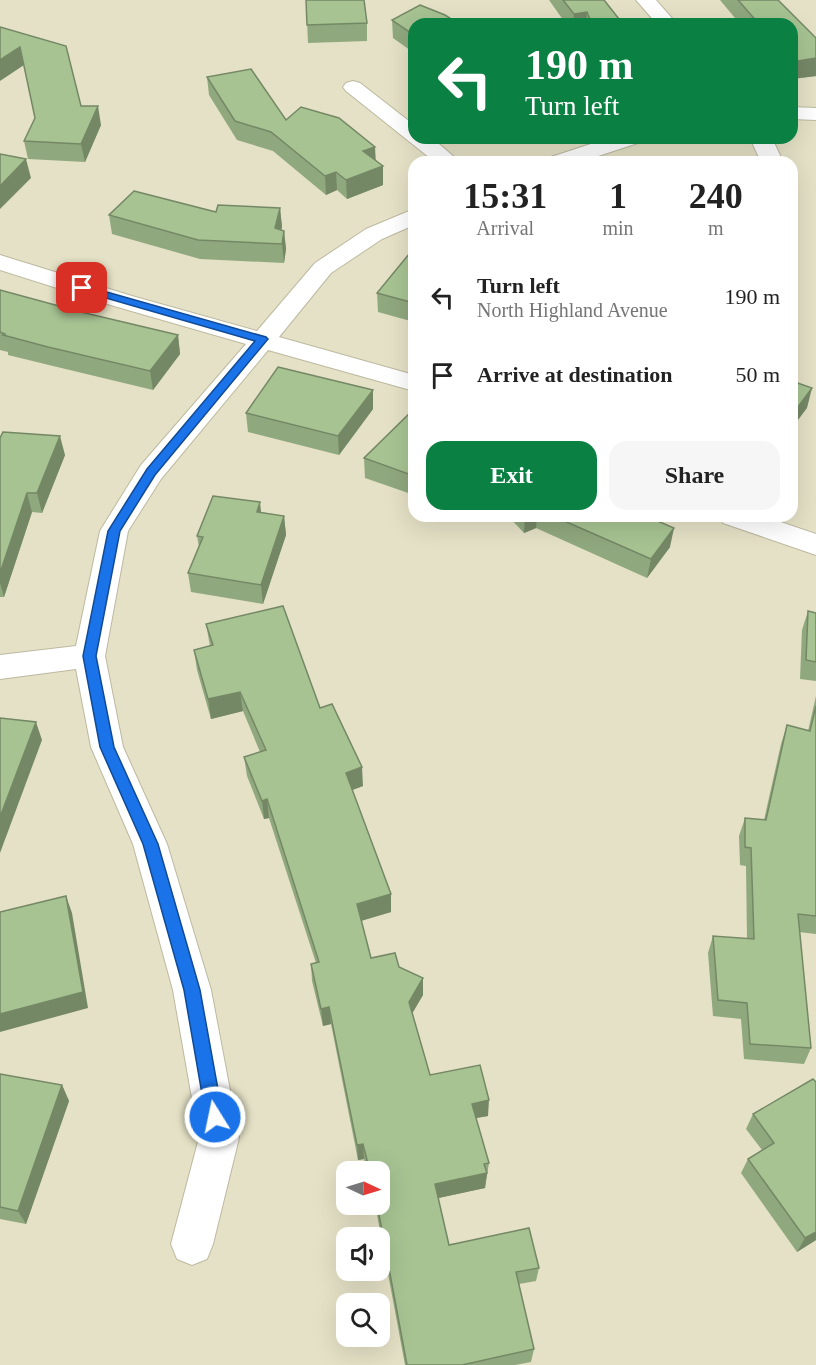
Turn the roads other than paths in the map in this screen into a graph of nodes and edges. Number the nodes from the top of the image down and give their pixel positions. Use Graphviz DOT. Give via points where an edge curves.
graph roads {
  1 [pos="646,0"];
  2 [pos="662,18"];
  3 [pos="353,87"];
  4 [pos="798,113"];
  5 [pos="816,114"];
  6 [pos="408,130"];
  7 [pos="426,144"];
  8 [pos="612,144"];
  9 [pos="441,156"];
  10 [pos="578,156"];
  11 [pos="408,219"];
  12 [pos="0,262"];
  13 [pos="262,339"];
  14 [pos="408,381"];
  15 [pos="750,522"];
  16 [pos="816,545"];
  17 [pos="89,656"];
  18 [pos="0,667"];
  19 [pos="192,1244"];
  1 -- 2 [label="street"];
  3 -- 6 [label="street"];
  4 -- 5 [label="street"];
  7 -- 9 [label="street"];
  8 -- 10 [label="street"];
  11 -- 13 [label="street" via="374,234 323,267"];
  12 -- 13 [label="street"];
  13 -- 14 [label="street"];
  13 -- 17 [label="street" via="151,472 114,531"];
  15 -- 16 [label="street"];
  17 -- 18 [label="street"];
  17 -- 19 [label="street" via="107,747 150,844 192,990 219,1138"];
}
